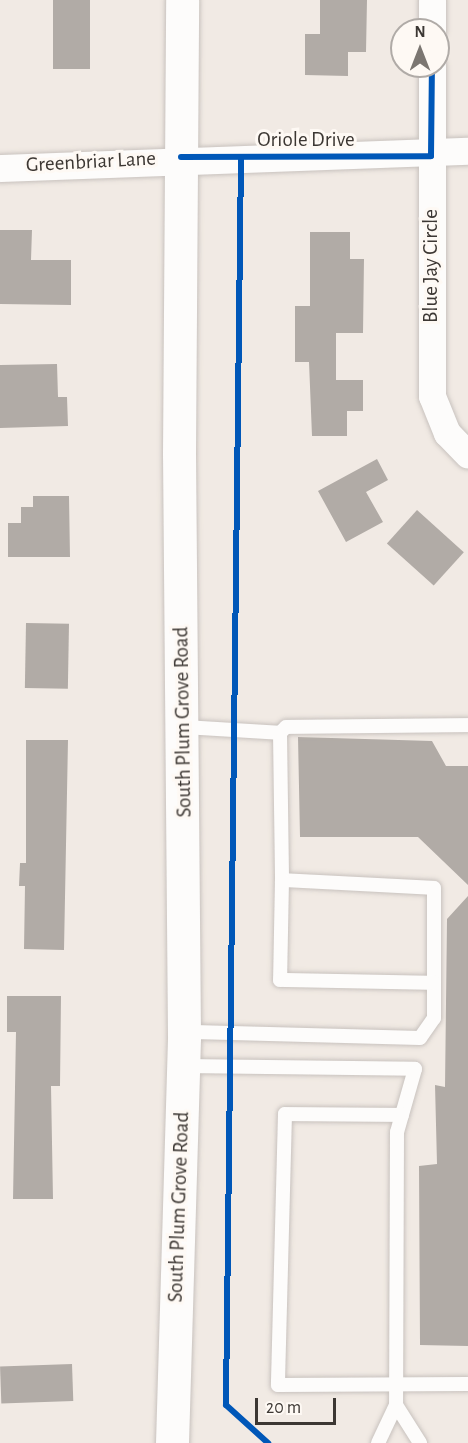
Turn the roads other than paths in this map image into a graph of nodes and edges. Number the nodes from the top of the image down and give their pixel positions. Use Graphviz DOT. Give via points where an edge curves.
graph roads {
  1 [pos="182,0"];
  2 [pos="432,0"];
  3 [pos="432,18"];
  4 [pos="432,78"];
  5 [pos="468,151"];
  6 [pos="431,156"];
  7 [pos="182,157"];
  8 [pos="0,168"];
  9 [pos="468,455"];
  10 [pos="468,725"];
  11 [pos="183,727"];
  12 [pos="280,733"];
  13 [pos="282,880"];
  14 [pos="434,983"];
  15 [pos="184,1032"];
  16 [pos="183,1066"];
  17 [pos="402,1115"];
  18 [pos="468,1384"];
  19 [pos="396,1385"];
  20 [pos="396,1405"];
  21 [pos="172,1443"];
  22 [pos="378,1443"];
  23 [pos="420,1443"];
  1 -- 7 [label="street, South Plum Grove Road"];
  2 -- 3 [label="street"];
  4 -- 6 [label="street, Blue Jay Circle"];
  5 -- 6 [label="street, Oriole Drive"];
  6 -- 7 [label="street, Oriole Drive"];
  6 -- 9 [label="street, Blue Jay Circle" via="432,396 447,433"];
  7 -- 8 [label="street, Greenbriar Lane"];
  7 -- 11 [label="street, South Plum Grove Road"];
  10 -- 12 [label="lane" via="286,727"];
  11 -- 12 [label="lane"];
  11 -- 15 [label="street, South Plum Grove Road"];
  12 -- 13 [label="lane"];
  13 -- 14 [label="lane" via="434,888"];
  13 -- 14 [label="lane" via="280,980"];
  14 -- 15 [label="lane" via="434,1018 420,1038"];
  15 -- 16 [label="street, South Plum Grove Road"];
  16 -- 17 [label="lane" via="415,1069"];
  16 -- 21 [label="street, South Plum Grove Road"];
  17 -- 19 [label="lane" via="397,1132"];
  17 -- 19 [label="lane" via="285,1114 278,1385"];
  18 -- 19 [label="lane"];
  19 -- 20 [label="lane"];
  20 -- 22 [label="lane"];
  20 -- 23 [label="lane"];
}
